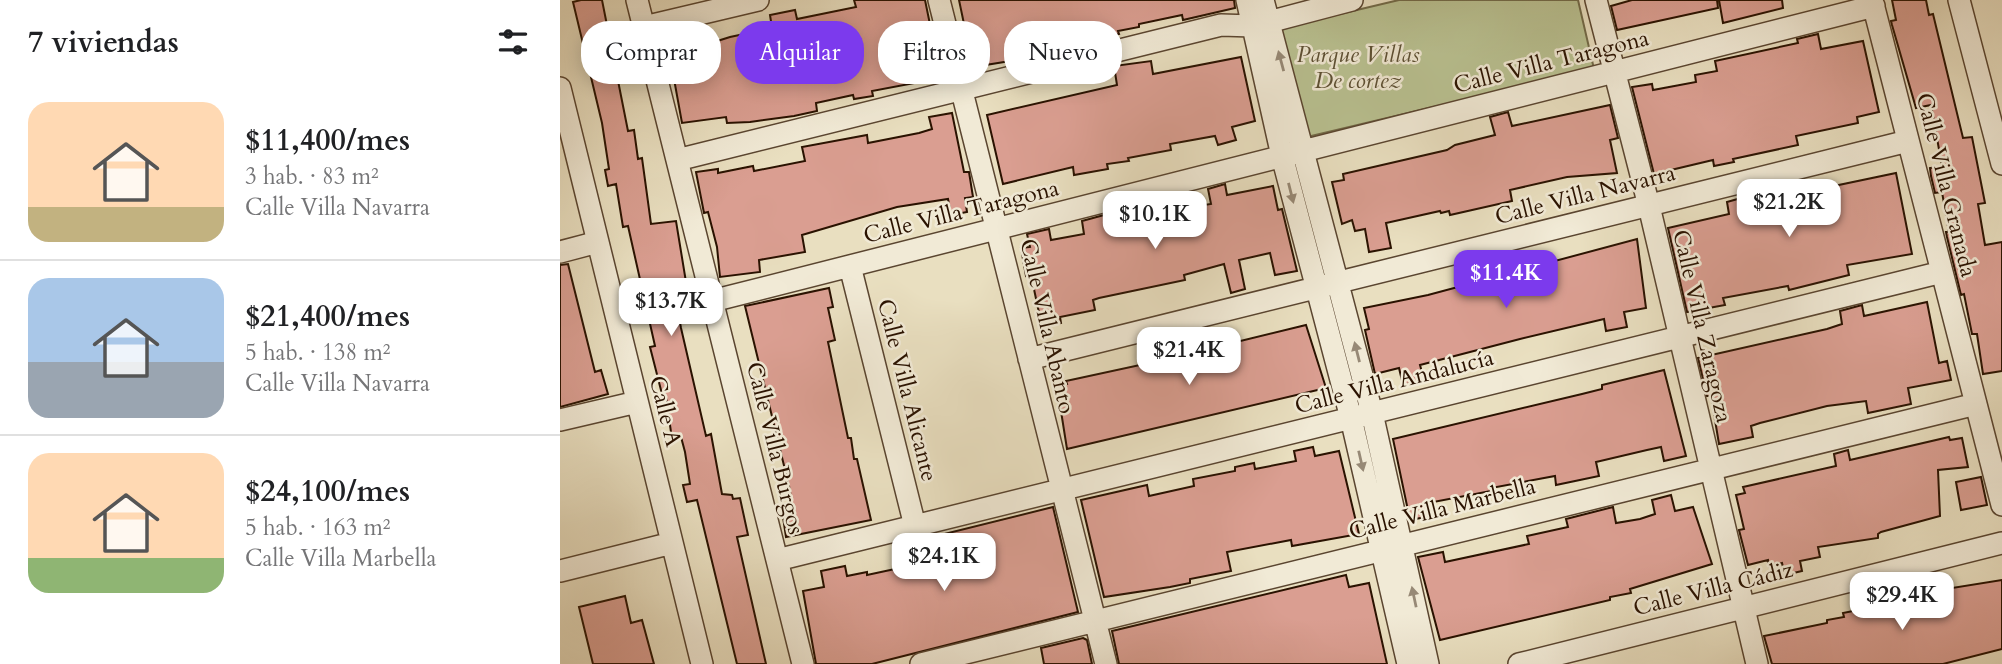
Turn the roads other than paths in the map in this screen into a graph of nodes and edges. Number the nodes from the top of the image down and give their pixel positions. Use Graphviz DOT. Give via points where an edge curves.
graph roads {
  1 [pos="637,0"];
  2 [pos="758,0"];
  3 [pos="939,0"];
  4 [pos="1352,0"];
  5 [pos="1596,0"];
  6 [pos="1959,0"];
  7 [pos="1873,3"];
  8 [pos="1257,9"];
  9 [pos="642,21"];
  10 [pos="669,21"];
  11 [pos="1616,71"];
  12 [pos="658,84"];
  13 [pos="961,90"];
  14 [pos="561,95"];
  15 [pos="1909,141"];
  16 [pos="1305,151"];
  17 [pos="1282,156"];
  18 [pos="677,160"];
  19 [pos="2002,164"];
  20 [pos="1649,206"];
  21 [pos="998,229"];
  22 [pos="598,242"];
  23 [pos="560,252"];
  24 [pos="850,266"];
  25 [pos="1942,272"];
  26 [pos="1339,282"];
  27 [pos="1316,288"];
  28 [pos="712,301"];
  29 [pos="1678,338"];
  30 [pos="1029,359"];
  31 [pos="637,402"];
  32 [pos="1976,404"];
  33 [pos="1372,413"];
  34 [pos="1351,418"];
  35 [pos="560,420"];
  36 [pos="1710,470"];
  37 [pos="1061,490"];
  38 [pos="2002,505"];
  39 [pos="915,526"];
  40 [pos="672,543"];
  41 [pos="2002,543"];
  42 [pos="1403,545"];
  43 [pos="1381,551"];
  44 [pos="777,560"];
  45 [pos="560,571"];
  46 [pos="1742,607"];
  47 [pos="1095,621"];
  48 [pos="702,664"];
  49 [pos="803,664"];
  50 [pos="921,664"];
  51 [pos="1106,664"];
  52 [pos="1408,664"];
  53 [pos="1428,664"];
  54 [pos="1519,664"];
  55 [pos="1757,664"];
  1 -- 9 [label="street, Calle Villa Burgos"];
  2 -- 10 [label="street"];
  3 -- 13 [label="street, Calle Villa Abanto"];
  4 -- 8 [label="street"];
  5 -- 11 [label="street, Calle Villa Zaragoza"];
  6 -- 19 [label="street"];
  7 -- 11 [label="street, Calle Villa Taragona"];
  7 -- 15 [label="street, Calle Villa Granada"];
  8 -- 13 [label="street" via="1222,25"];
  16 -- 8 [label="street, one-way"];
  8 -- 17 [label="street"];
  11 -- 16 [label="street, Calle Villa Taragona"];
  11 -- 20 [label="street, Calle Villa Zaragoza"];
  12 -- 18 [label="street, Calle Villa Burgos"];
  13 -- 18 [label="street"];
  13 -- 21 [label="street, Calle Villa Abanto"];
  14 -- 22 [label="street, Calle A"];
  15 -- 20 [label="street, Calle Villa Navarra"];
  15 -- 25 [label="street, Calle Villa Granada"];
  16 -- 17 [label="street, Calle Villa Taragona"];
  16 -- 26 [label="street"];
  17 -- 21 [label="street, Calle Villa Taragona"];
  17 -- 27 [label="street, one-way"];
  18 -- 28 [label="street, Calle Villa Burgos"];
  20 -- 26 [label="street, Calle Villa Navarra"];
  20 -- 29 [label="street, Calle Villa Zaragoza"];
  21 -- 24 [label="street, Calle Villa Taragona"];
  21 -- 30 [label="street, Calle Villa Abanto"];
  22 -- 23 [label="street"];
  22 -- 31 [label="street, Calle A"];
  24 -- 28 [label="street, Calle Villa Taragona"];
  24 -- 39 [label="street, Calle Villa Alicante"];
  25 -- 29 [label="street, Calle Villa Andalucía"];
  25 -- 32 [label="street, Calle Villa Granada"];
  26 -- 27 [label="street, Calle Villa Navarra"];
  33 -- 26 [label="street, one-way"];
  27 -- 30 [label="street, Calle Villa Navarra"];
  27 -- 34 [label="street"];
  28 -- 44 [label="street, Calle Villa Burgos"];
  29 -- 33 [label="street, Calle Villa Andalucía"];
  29 -- 36 [label="street, Calle Villa Zaragoza"];
  30 -- 37 [label="street, Calle Villa Abanto"];
  31 -- 35 [label="street"];
  31 -- 40 [label="street, Calle A"];
  32 -- 36 [label="street, Calle Villa Marbella"];
  32 -- 38 [label="street, Calle Villa Granada"];
  33 -- 34 [label="street, Calle Villa Andalucía"];
  33 -- 42 [label="street"];
  34 -- 37 [label="street, Calle Villa Andalucía"];
  34 -- 43 [label="street, one-way"];
  36 -- 42 [label="street, Calle Villa Marbella"];
  36 -- 46 [label="street, Calle Villa Zaragoza"];
  37 -- 39 [label="street, Calle Villa Andalucía"];
  37 -- 47 [label="street, Calle Villa Abanto"];
  39 -- 44 [label="street, Calle Villa Andalucía"];
  40 -- 45 [label="street"];
  40 -- 48 [label="street, Calle A"];
  41 -- 46 [label="street, Calle Villa Cádiz"];
  42 -- 43 [label="street, Calle Villa Marbella"];
  53 -- 42 [label="street, one-way"];
  43 -- 47 [label="street, Calle Villa Marbella"];
  43 -- 52 [label="street"];
  44 -- 49 [label="street, Calle Villa Burgos"];
  46 -- 54 [label="street, Calle Villa Cádiz"];
  46 -- 55 [label="street, Calle Villa Zaragoza"];
  47 -- 50 [label="street, Calle Villa Marbella"];
  47 -- 51 [label="street, Calle Villa Abanto"];
}
